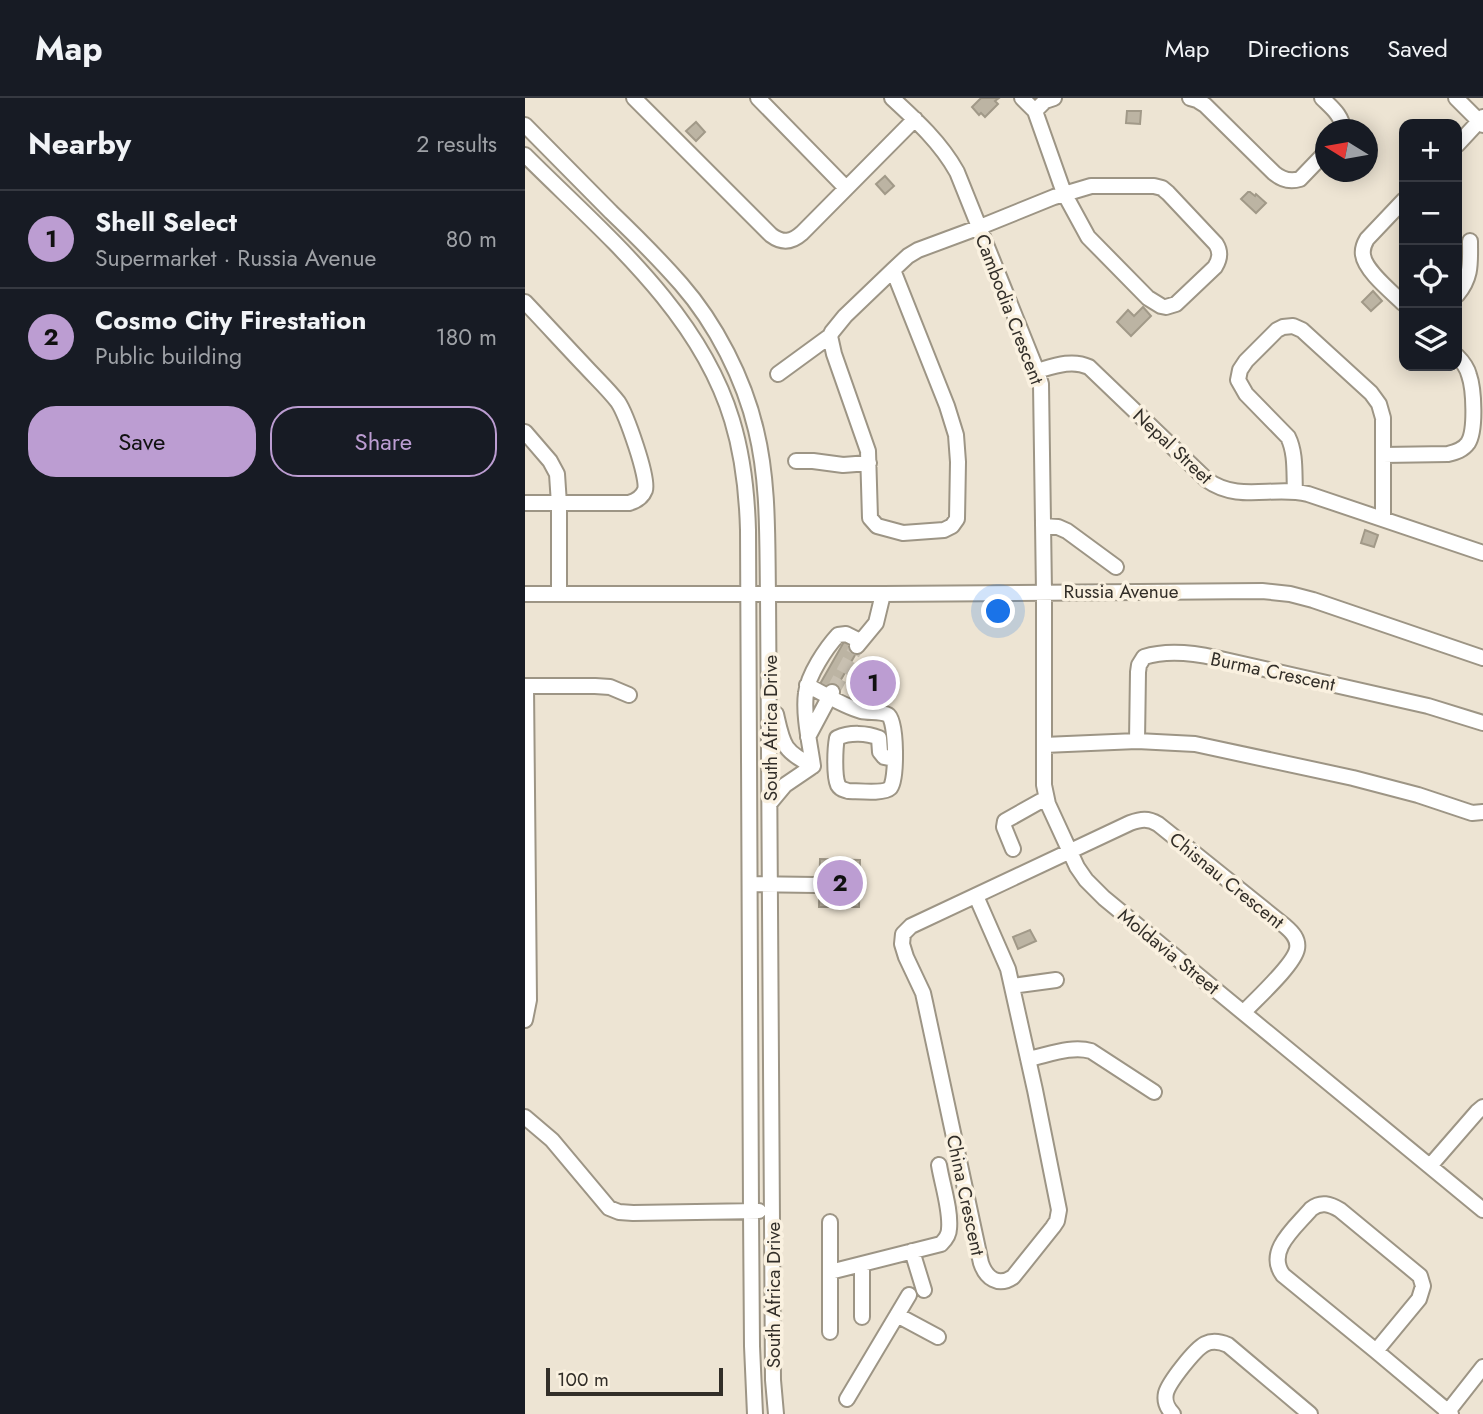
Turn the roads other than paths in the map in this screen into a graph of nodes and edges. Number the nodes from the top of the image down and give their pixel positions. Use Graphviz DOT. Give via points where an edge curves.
graph roads {
  1 [pos="634,98"];
  2 [pos="758,98"];
  3 [pos="892,98"];
  4 [pos="1022,98"];
  5 [pos="1054,98"];
  6 [pos="1189,98"];
  7 [pos="1322,98"];
  8 [pos="1455,98"];
  9 [pos="1035,111"];
  10 [pos="915,119"];
  11 [pos="1341,119"];
  12 [pos="1482,121"];
  13 [pos="525,125"];
  14 [pos="1462,140"];
  15 [pos="525,155"];
  16 [pos="1315,163"];
  17 [pos="846,188"];
  18 [pos="1064,193"];
  19 [pos="1399,205"];
  20 [pos="980,227"];
  21 [pos="1470,241"];
  22 [pos="893,270"];
  23 [pos="1462,289"];
  24 [pos="1399,299"];
  25 [pos="525,302"];
  26 [pos="830,335"];
  27 [pos="1462,362"];
  28 [pos="1037,371"];
  29 [pos="778,374"];
  30 [pos="525,432"];
  31 [pos="1383,455"];
  32 [pos="796,461"];
  33 [pos="869,463"];
  34 [pos="1295,491"];
  35 [pos="525,503"];
  36 [pos="559,504"];
  37 [pos="1383,519"];
  38 [pos="1043,526"];
  39 [pos="1483,553"];
  40 [pos="1116,567"];
  41 [pos="1044,592"];
  42 [pos="525,594"];
  43 [pos="559,594"];
  44 [pos="748,594"];
  45 [pos="768,594"];
  46 [pos="883,594"];
  47 [pos="1483,658"];
  48 [pos="807,685"];
  49 [pos="526,687"];
  50 [pos="769,688"];
  51 [pos="831,694"];
  52 [pos="629,695"];
  53 [pos="859,711"];
  54 [pos="1483,723"];
  55 [pos="859,734"];
  56 [pos="809,737"];
  57 [pos="1137,741"];
  58 [pos="1044,745"];
  59 [pos="894,759"];
  60 [pos="813,766"];
  61 [pos="1046,798"];
  62 [pos="770,803"];
  63 [pos="1483,812"];
  64 [pos="1013,849"];
  65 [pos="1070,850"];
  66 [pos="750,884"];
  67 [pos="771,884"];
  68 [pos="816,885"];
  69 [pos="976,896"];
  70 [pos="1056,980"];
  71 [pos="1012,986"];
  72 [pos="1244,1012"];
  73 [pos="525,1020"];
  74 [pos="1028,1059"];
  75 [pos="1154,1091"];
  76 [pos="1483,1107"];
  77 [pos="525,1116"];
  78 [pos="939,1165"];
  79 [pos="1430,1166"];
  80 [pos="1483,1210"];
  81 [pos="751,1211"];
  82 [pos="773,1211"];
  83 [pos="830,1222"];
  84 [pos="912,1251"];
  85 [pos="862,1264"];
  86 [pos="830,1272"];
  87 [pos="924,1290"];
  88 [pos="909,1295"];
  89 [pos="897,1315"];
  90 [pos="862,1317"];
  91 [pos="830,1332"];
  92 [pos="938,1337"];
  93 [pos="1376,1351"];
  94 [pos="1483,1367"];
  95 [pos="847,1399"];
  96 [pos="1448,1413"];
  97 [pos="755,1414"];
  98 [pos="776,1414"];
  99 [pos="1173,1414"];
  100 [pos="1310,1414"];
  1 -- 17 [label="street" via="779,240 795,239"];
  2 -- 17 [label="street"];
  3 -- 10 [label="street, Cambodia Crescent"];
  4 -- 9 [label="street"];
  5 -- 9 [label="street"];
  6 -- 16 [label="street" via="1205,105 1281,178 1300,178"];
  7 -- 11 [label="street"];
  8 -- 12 [label="street"];
  9 -- 18 [label="street"];
  10 -- 17 [label="street"];
  10 -- 20 [label="street, Cambodia Crescent" via="947,154"];
  12 -- 14 [label="street"];
  13 -- 45 [label="street, South Africa Drive" via="683,286 726,353 756,431 765,496"];
  15 -- 44 [label="street, South Africa Drive" via="662,295 690,331 715,377 732,420 744,477"];
  18 -- 18 [label="street" via="1102,186 1162,188 1216,244 1218,263 1176,304 1156,304 1095,246"];
  18 -- 20 [label="street"];
  19 -- 24 [label="street" via="1367,239 1362,254 1366,265"];
  20 -- 22 [label="street" via="918,250"];
  20 -- 28 [label="street, Cambodia Crescent"];
  21 -- 23 [label="street" via="1469,275"];
  22 -- 26 [label="street"];
  22 -- 33 [label="street" via="956,435 955,523 944,530 903,533 877,526 869,511"];
  25 -- 36 [label="street" via="616,400 646,479 645,490 635,502"];
  26 -- 29 [label="street"];
  26 -- 33 [label="street"];
  27 -- 31 [label="street" via="1471,382 1472,428 1466,445 1448,454"];
  28 -- 34 [label="street, Nepal Street" via="1069,363 1089,367 1215,486 1236,492"];
  28 -- 38 [label="street, Cambodia Crescent" via="1042,403"];
  30 -- 36 [label="street" via="556,470"];
  31 -- 34 [label="street" via="1383,418 1375,398 1302,330 1283,327 1246,361 1238,380 1291,443"];
  31 -- 37 [label="street"];
  32 -- 33 [label="street"];
  34 -- 37 [label="street, Nepal Street"];
  35 -- 36 [label="street"];
  36 -- 43 [label="street"];
  37 -- 39 [label="street, Nepal Street"];
  38 -- 40 [label="street" via="1067,531"];
  38 -- 41 [label="street, Cambodia Crescent"];
  41 -- 46 [label="street, Russia Avenue"];
  41 -- 47 [label="street, Russia Avenue" via="1280,592"];
  41 -- 58 [label="street, Moldavia Street"];
  42 -- 43 [label="street, Russia Avenue"];
  43 -- 44 [label="street, Russia Avenue"];
  44 -- 45 [label="street, Russia Avenue"];
  44 -- 66 [label="street, South Africa Drive"];
  45 -- 46 [label="street, Russia Avenue"];
  45 -- 50 [label="street, South Africa Drive"];
  46 -- 48 [label="street" via="870,632 859,644 846,634 838,635"];
  48 -- 51 [label="street"];
  48 -- 56 [label="street"];
  49 -- 52 [label="street" via="610,687"];
  49 -- 73 [label="street" via="529,1000"];
  50 -- 60 [label="street" via="782,742"];
  50 -- 62 [label="street, South Africa Drive"];
  51 -- 53 [label="street"];
  51 -- 56 [label="street"];
  53 -- 55 [label="street"];
  53 -- 59 [label="street" via="888,715 893,720"];
  54 -- 57 [label="street, Burma Crescent" via="1216,657 1158,654 1144,657 1137,672"];
  55 -- 59 [label="street" via="879,738 880,752"];
  55 -- 59 [label="street" via="837,738 837,775 842,789 884,792 891,788"];
  56 -- 60 [label="street"];
  57 -- 58 [label="street"];
  57 -- 63 [label="street" via="1195,744 1353,778 1472,813"];
  58 -- 61 [label="street, Moldavia Street"];
  60 -- 62 [label="street" via="785,785"];
  61 -- 64 [label="street" via="1005,821"];
  61 -- 65 [label="street, Moldavia Street"];
  62 -- 67 [label="street, South Africa Drive"];
  65 -- 69 [label="street, China Crescent"];
  65 -- 72 [label="street, Moldavia Street" via="1091,886"];
  65 -- 72 [label="street, Chisnau Crescent" via="1139,820 1153,821 1292,932 1297,942 1293,960"];
  66 -- 67 [label="street"];
  66 -- 81 [label="street, South Africa Drive"];
  67 -- 68 [label="street"];
  67 -- 82 [label="street, South Africa Drive"];
  69 -- 71 [label="street, China Crescent"];
  69 -- 74 [label="street, China Crescent" via="911,926 903,934 902,944 923,993 981,1263 987,1276 997,1281 1013,1277 1058,1216"];
  70 -- 71 [label="street"];
  71 -- 74 [label="street, China Crescent"];
  72 -- 79 [label="street, Moldavia Street"];
  74 -- 75 [label="street" via="1085,1049"];
  76 -- 79 [label="street"];
  77 -- 81 [label="street" via="614,1211"];
  78 -- 84 [label="street" via="950,1230 941,1244"];
  79 -- 80 [label="street, Moldavia Street"];
  81 -- 82 [label="street"];
  81 -- 97 [label="street, South Africa Drive"];
  82 -- 98 [label="street, South Africa Drive"];
  83 -- 86 [label="street"];
  84 -- 85 [label="street"];
  84 -- 87 [label="street"];
  85 -- 86 [label="street"];
  85 -- 90 [label="street"];
  86 -- 91 [label="street"];
  88 -- 89 [label="street"];
  89 -- 92 [label="street"];
  89 -- 95 [label="street"];
  93 -- 93 [label="street" via="1279,1270 1280,1246 1320,1203 1340,1210 1422,1281 1414,1306"];
  93 -- 96 [label="street"];
  94 -- 96 [label="street"];
  99 -- 100 [label="street" via="1166,1402 1168,1388 1198,1350 1211,1342 1227,1345"];
}
